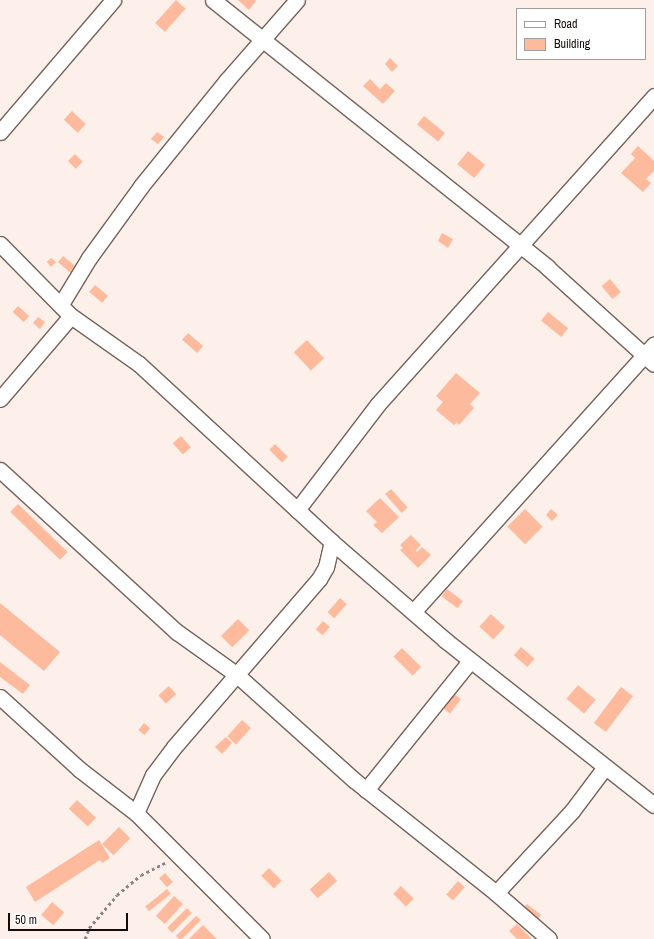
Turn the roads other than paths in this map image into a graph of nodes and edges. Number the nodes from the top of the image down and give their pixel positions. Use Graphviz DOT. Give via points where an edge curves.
graph roads {
  1 [pos="113,0"];
  2 [pos="213,0"];
  3 [pos="297,0"];
  4 [pos="262,41"];
  5 [pos="654,96"];
  6 [pos="0,132"];
  7 [pos="0,244"];
  8 [pos="518,245"];
  9 [pos="61,304"];
  10 [pos="71,316"];
  11 [pos="654,344"];
  12 [pos="649,360"];
  13 [pos="0,399"];
  14 [pos="0,470"];
  15 [pos="297,510"];
  16 [pos="332,542"];
  17 [pos="413,612"];
  18 [pos="470,661"];
  19 [pos="237,674"];
  20 [pos="0,697"];
  21 [pos="605,767"];
  22 [pos="366,790"];
  23 [pos="654,805"];
  24 [pos="136,813"];
  25 [pos="496,893"];
  26 [pos="262,939"];
  27 [pos="549,939"];
  1 -- 6 [label="street"];
  2 -- 4 [label="street"];
  3 -- 4 [label="street"];
  4 -- 8 [label="street"];
  4 -- 9 [label="street" via="142,185"];
  5 -- 8 [label="street" via="561,201"];
  7 -- 9 [label="street"];
  8 -- 12 [label="street" via="576,291"];
  8 -- 15 [label="street" via="368,416"];
  9 -- 10 [label="street"];
  10 -- 13 [label="street"];
  10 -- 15 [label="street" via="139,364"];
  11 -- 12 [label="street"];
  12 -- 17 [label="street"];
  14 -- 19 [label="street" via="177,632"];
  15 -- 16 [label="street"];
  16 -- 17 [label="street"];
  16 -- 19 [label="street" via="326,567 319,579"];
  17 -- 18 [label="street"];
  18 -- 21 [label="street"];
  18 -- 22 [label="street"];
  19 -- 22 [label="street"];
  19 -- 24 [label="street" via="153,775"];
  20 -- 24 [label="street" via="79,769"];
  21 -- 23 [label="street"];
  21 -- 25 [label="street" via="562,823"];
  22 -- 25 [label="street"];
  24 -- 26 [label="street"];
  25 -- 27 [label="street"];
}
